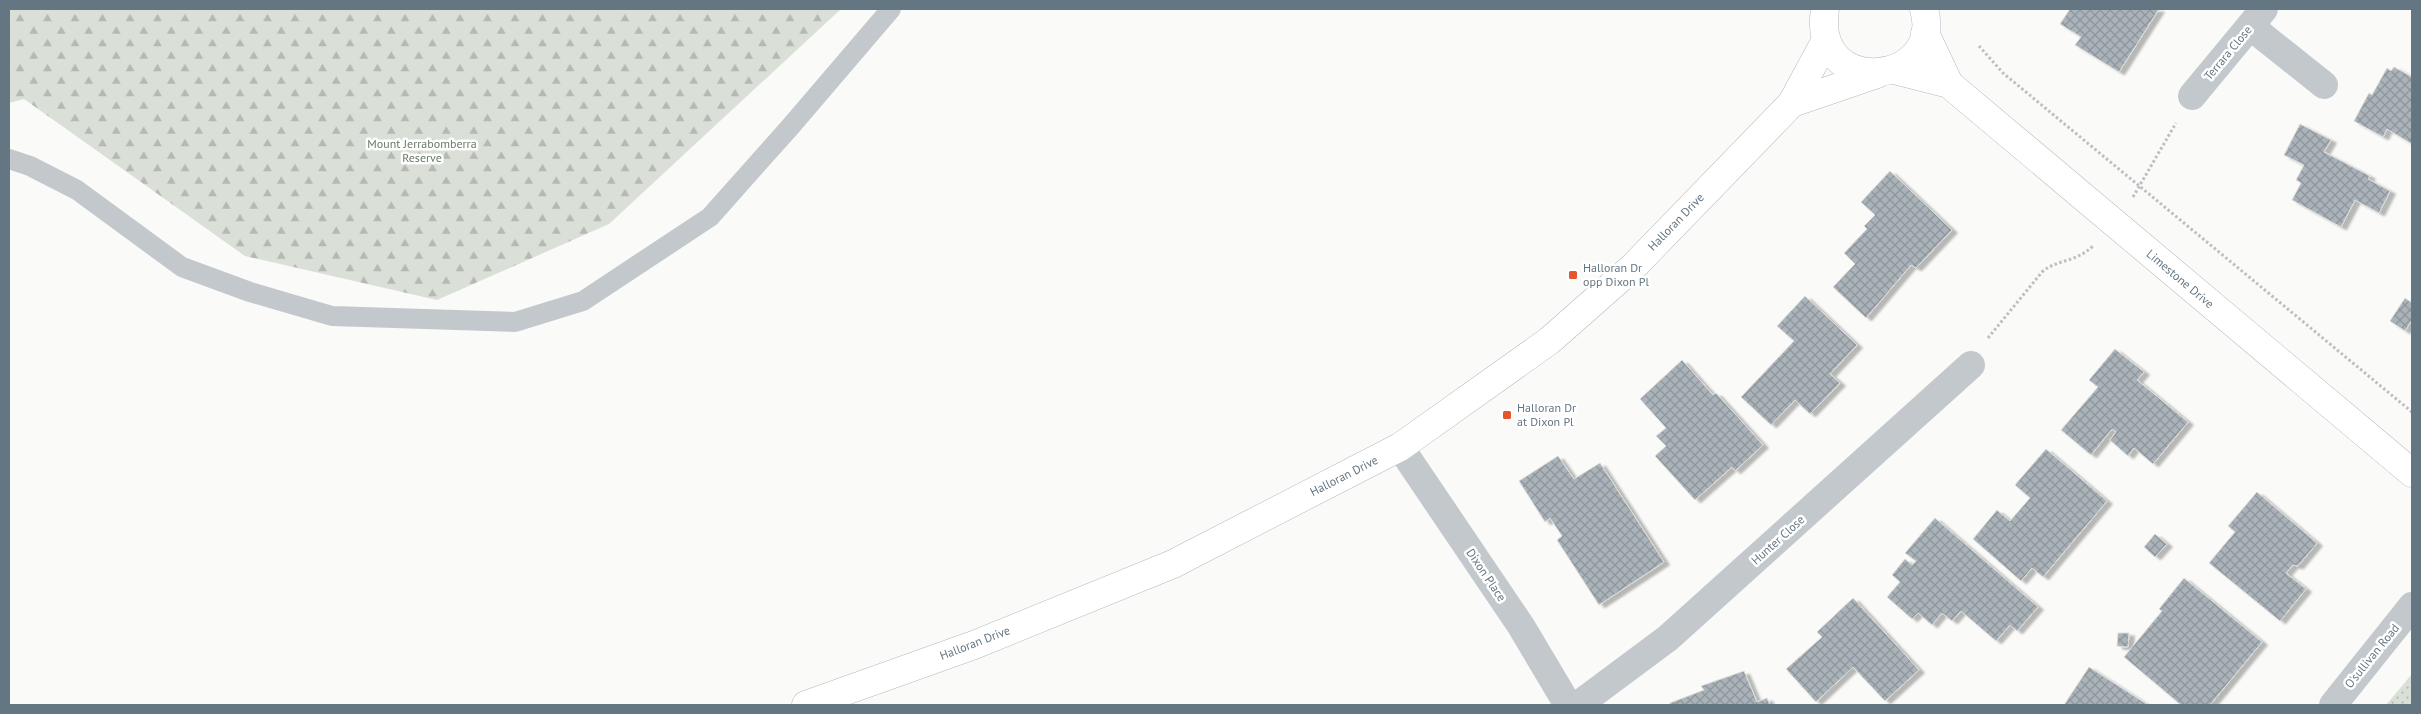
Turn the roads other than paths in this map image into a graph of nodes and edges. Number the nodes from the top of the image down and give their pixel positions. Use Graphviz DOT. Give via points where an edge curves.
graph roads {
  1 [pos="890,9"];
  2 [pos="1824,9"];
  3 [pos="2257,17"];
  4 [pos="1924,21"];
  5 [pos="1826,40"];
  6 [pos="1886,72"];
  7 [pos="1949,84"];
  8 [pos="2324,85"];
  9 [pos="2192,96"];
  10 [pos="1792,104"];
  11 [pos="9,159"];
  12 [pos="1970,365"];
  13 [pos="1400,447"];
  14 [pos="2412,473"];
  15 [pos="2412,606"];
  16 [pos="806,705"];
  17 [pos="1568,705"];
  18 [pos="1578,705"];
  19 [pos="2332,705"];
  1 -- 11 [label="lane" via="710,217 583,301 515,322 332,316 250,292 182,267 77,190"];
  2 -- 5 [label="street"];
  3 -- 8 [label="street"];
  3 -- 9 [label="street, Terrara Close"];
  4 -- 6 [label="street, Halloran Drive" via="1919,48 1914,55 1909,61"];
  4 -- 7 [label="street, Limestone Drive"];
  5 -- 6 [label="street, Limestone Drive" via="1846,66 1861,72"];
  5 -- 10 [label="street, Halloran Drive"];
  6 -- 7 [label="street, Limestone Drive"];
  6 -- 10 [label="street, Halloran Drive"];
  7 -- 14 [label="street, Limestone Drive"];
  10 -- 13 [label="street, Halloran Drive" via="1633,267 1549,340"];
  12 -- 18 [label="street, Hunter Close" via="1668,638"];
  13 -- 16 [label="street, Halloran Drive" via="1172,564 974,645"];
  13 -- 17 [label="street, Dixon Place" via="1521,626"];
  15 -- 19 [label="street, O'sullivan Road"];
}
